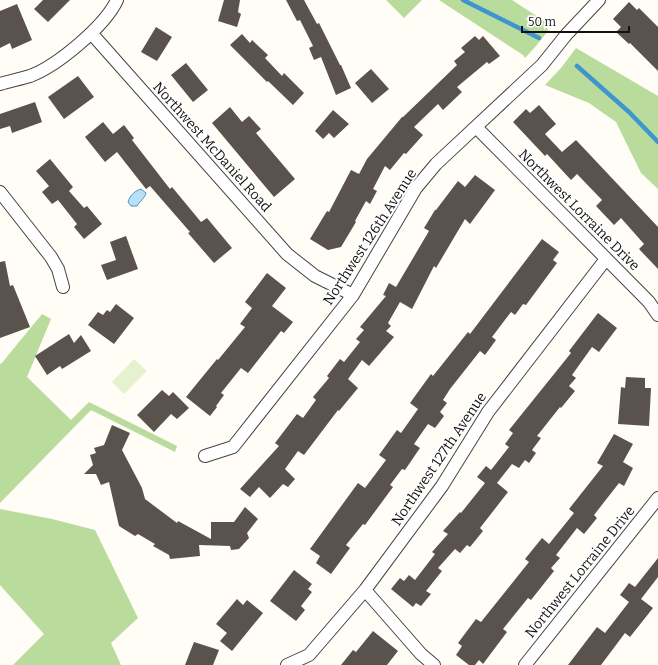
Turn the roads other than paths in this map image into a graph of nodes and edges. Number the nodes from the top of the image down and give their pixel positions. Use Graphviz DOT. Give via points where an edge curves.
graph roads {
  1 [pos="117,0"];
  2 [pos="599,0"];
  3 [pos="92,34"];
  4 [pos="0,84"];
  5 [pos="476,127"];
  6 [pos="0,192"];
  7 [pos="606,259"];
  8 [pos="63,287"];
  9 [pos="353,295"];
  10 [pos="658,315"];
  11 [pos="205,456"];
  12 [pos="658,498"];
  13 [pos="365,590"];
  14 [pos="287,665"];
  15 [pos="434,665"];
  16 [pos="525,665"];
  1 -- 3 [label="street" via="113,9"];
  2 -- 5 [label="street, Northwest 126th Avenue" via="542,65"];
  3 -- 4 [label="street" via="58,60 31,75"];
  3 -- 9 [label="street, Northwest McDaniel Road" via="287,254 315,276"];
  5 -- 7 [label="street, Northwest Lorraine Drive"];
  5 -- 9 [label="street, Northwest 126th Avenue" via="436,164 416,188"];
  6 -- 8 [label="street" via="52,257"];
  7 -- 10 [label="street, Northwest Lorraine Drive" via="649,302"];
  7 -- 13 [label="street, Northwest 127th Avenue" via="488,412 442,486"];
  9 -- 11 [label="street, Northwest 126th Avenue" via="233,447"];
  12 -- 16 [label="street, Northwest Lorraine Drive"];
  13 -- 14 [label="street, Northwest 127th Avenue" via="309,655"];
  13 -- 15 [label="street" via="421,654"];
}
